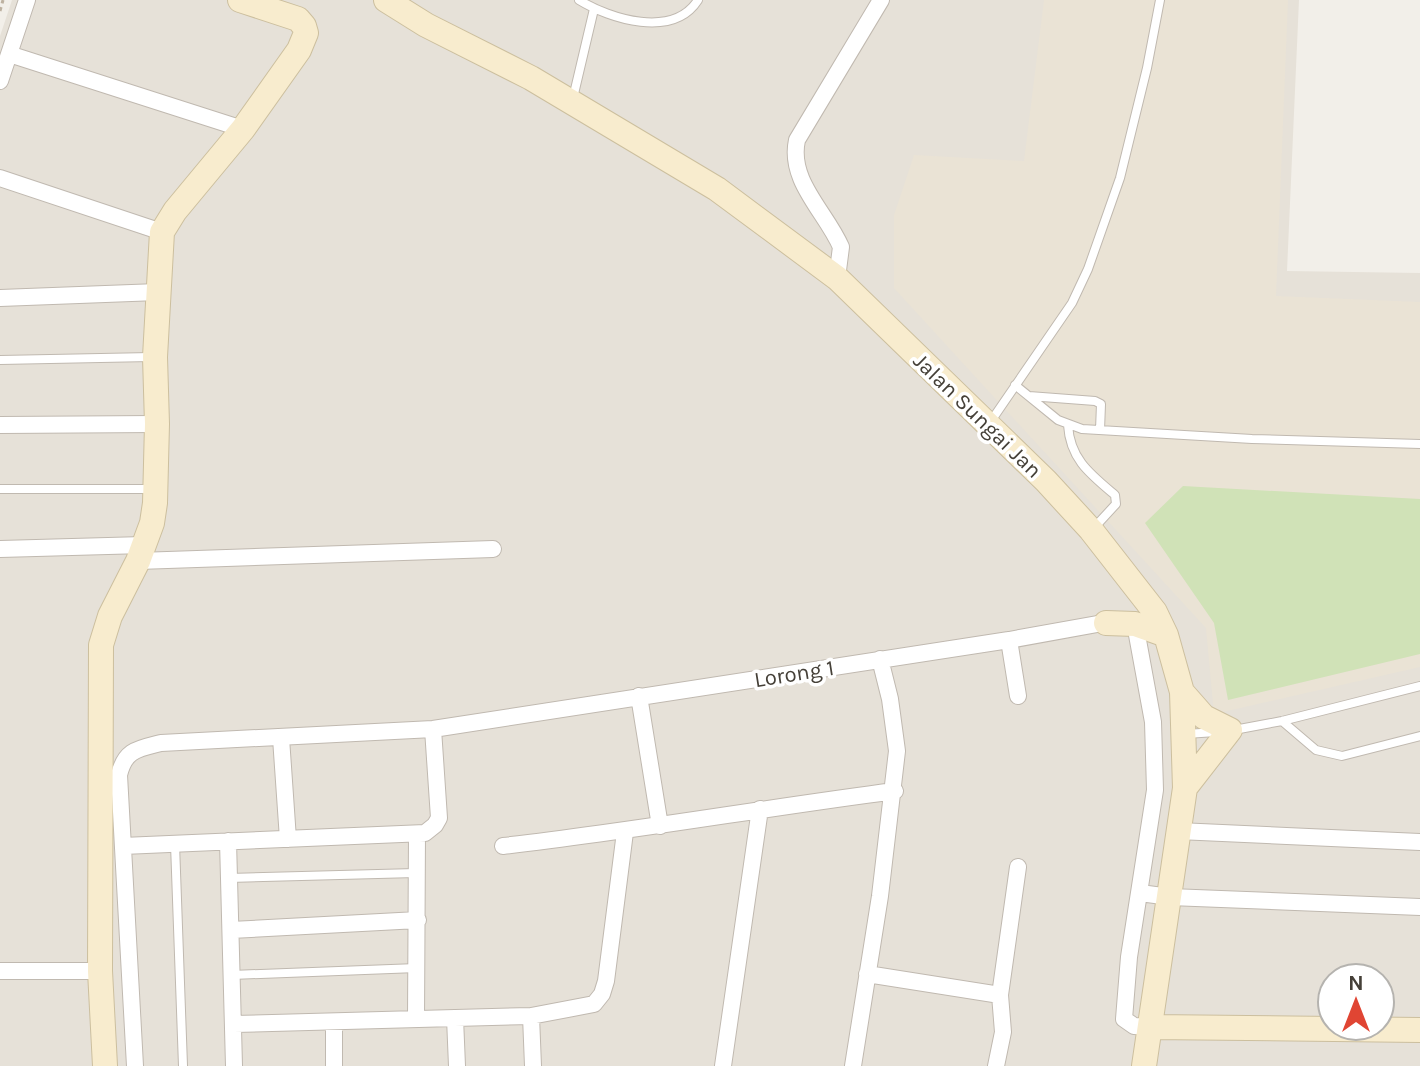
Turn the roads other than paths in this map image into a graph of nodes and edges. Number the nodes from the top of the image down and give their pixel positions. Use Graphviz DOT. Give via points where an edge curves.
graph roads {
  1 [pos="27,0"];
  2 [pos="240,0"];
  3 [pos="386,0"];
  4 [pos="579,0"];
  5 [pos="698,0"];
  6 [pos="881,0"];
  7 [pos="1160,0"];
  8 [pos="594,9"];
  9 [pos="9,54"];
  10 [pos="0,81"];
  11 [pos="572,102"];
  12 [pos="243,129"];
  13 [pos="0,178"];
  14 [pos="162,232"];
  15 [pos="837,278"];
  16 [pos="158,292"];
  17 [pos="0,298"];
  18 [pos="155,357"];
  19 [pos="0,360"];
  20 [pos="1015,385"];
  21 [pos="1027,396"];
  22 [pos="157,424"];
  23 [pos="988,424"];
  24 [pos="0,425"];
  25 [pos="1068,425"];
  26 [pos="1100,430"];
  27 [pos="1420,444"];
  28 [pos="0,489"];
  29 [pos="156,489"];
  30 [pos="1091,530"];
  31 [pos="0,549"];
  32 [pos="493,549"];
  33 [pos="141,553"];
  34 [pos="1134,585"];
  35 [pos="1145,618"];
  36 [pos="1102,623"];
  37 [pos="1009,640"];
  38 [pos="880,659"];
  39 [pos="1420,686"];
  40 [pos="1182,692"];
  41 [pos="639,696"];
  42 [pos="1018,696"];
  43 [pos="1282,721"];
  44 [pos="433,729"];
  45 [pos="1230,730"];
  46 [pos="1185,735"];
  47 [pos="1420,736"];
  48 [pos="281,738"];
  49 [pos="1185,788"];
  50 [pos="895,791"];
  51 [pos="760,809"];
  52 [pos="660,826"];
  53 [pos="1178,831"];
  54 [pos="625,832"];
  55 [pos="417,834"];
  56 [pos="288,839"];
  57 [pos="228,841"];
  58 [pos="1420,842"];
  59 [pos="175,844"];
  60 [pos="123,846"];
  61 [pos="503,846"];
  62 [pos="1018,867"];
  63 [pos="417,873"];
  64 [pos="229,878"];
  65 [pos="1140,893"];
  66 [pos="1170,897"];
  67 [pos="1420,907"];
  68 [pos="418,920"];
  69 [pos="231,930"];
  70 [pos="417,968"];
  71 [pos="0,971"];
  72 [pos="100,971"];
  73 [pos="867,974"];
  74 [pos="232,975"];
  75 [pos="1000,995"];
  76 [pos="531,1016"];
  77 [pos="455,1018"];
  78 [pos="416,1019"];
  79 [pos="334,1023"];
  80 [pos="234,1024"];
  81 [pos="1151,1027"];
  82 [pos="1420,1030"];
  83 [pos="105,1066"];
  84 [pos="135,1066"];
  85 [pos="183,1066"];
  86 [pos="234,1066"];
  87 [pos="334,1066"];
  88 [pos="457,1066"];
  89 [pos="533,1066"];
  90 [pos="723,1066"];
  91 [pos="853,1066"];
  92 [pos="996,1066"];
  93 [pos="1144,1066"];
  1 -- 9 [label="street"];
  2 -- 12 [label="main road" via="298,19 306,33"];
  3 -- 11 [label="main road, Jalan Sungai Jan"];
  4 -- 8 [label="lane"];
  5 -- 8 [label="lane" via="682,16 651,22"];
  6 -- 15 [label="street" via="794,151 804,185 841,247"];
  7 -- 20 [label="lane" via="1120,178 1088,269 1072,303"];
  8 -- 11 [label="lane"];
  9 -- 10 [label="street"];
  9 -- 12 [label="street"];
  11 -- 15 [label="main road, Jalan Sungai Jan" via="717,189"];
  12 -- 14 [label="main road"];
  13 -- 14 [label="street"];
  14 -- 16 [label="main road"];
  15 -- 23 [label="main road, Jalan Sungai Jan"];
  16 -- 17 [label="street"];
  16 -- 18 [label="main road"];
  18 -- 19 [label="lane"];
  18 -- 22 [label="main road"];
  20 -- 21 [label="lane"];
  20 -- 23 [label="lane"];
  21 -- 25 [label="lane"];
  21 -- 26 [label="lane" via="1101,404"];
  22 -- 24 [label="street"];
  22 -- 29 [label="main road"];
  23 -- 30 [label="main road, Jalan Sungai Jan"];
  25 -- 26 [label="lane"];
  25 -- 30 [label="lane" via="1073,454 1115,495 1116,504"];
  26 -- 27 [label="lane"];
  28 -- 29 [label="lane"];
  29 -- 33 [label="main road"];
  30 -- 34 [label="main road, Jalan Sungai Jan"];
  31 -- 33 [label="street"];
  32 -- 33 [label="street"];
  33 -- 72 [label="main road" via="101,645"];
  34 -- 35 [label="main road, Jalan Sungai Jan"];
  34 -- 36 [label="main road" via="1125,604"];
  35 -- 36 [label="main road"];
  35 -- 40 [label="main road, Jalan Sungai Jan" via="1166,635"];
  35 -- 65 [label="street" via="1155,790"];
  36 -- 37 [label="street, Lorong 1"];
  37 -- 38 [label="street, Lorong 1"];
  37 -- 42 [label="street"];
  38 -- 41 [label="street, Lorong 1"];
  38 -- 50 [label="street" via="897,751"];
  39 -- 43 [label="lane"];
  40 -- 45 [label="main road" via="1204,717"];
  40 -- 46 [label="main road, Jalan Sungai Jan"];
  41 -- 44 [label="street, Lorong 1"];
  41 -- 52 [label="street"];
  43 -- 45 [label="lane"];
  43 -- 47 [label="lane" via="1316,750 1342,756"];
  44 -- 48 [label="street, Lorong 1"];
  44 -- 55 [label="street" via="439,818 431,829"];
  45 -- 46 [label="lane"];
  45 -- 49 [label="main road"];
  46 -- 49 [label="main road, Jalan Sungai Jan"];
  48 -- 56 [label="street"];
  48 -- 60 [label="street, Lorong 1" via="161,743 130,753 119,775"];
  49 -- 53 [label="main road, Jalan Sungai Jan"];
  50 -- 51 [label="street"];
  50 -- 73 [label="street"];
  51 -- 52 [label="street"];
  51 -- 90 [label="street"];
  52 -- 54 [label="street"];
  53 -- 58 [label="street"];
  53 -- 66 [label="main road, Jalan Sungai Jan"];
  54 -- 61 [label="street"];
  54 -- 76 [label="street" via="602,994 587,1007"];
  55 -- 56 [label="street"];
  55 -- 63 [label="street"];
  56 -- 57 [label="street"];
  57 -- 59 [label="street"];
  57 -- 64 [label="street"];
  59 -- 60 [label="street"];
  59 -- 85 [label="lane"];
  60 -- 84 [label="street, Lorong 1"];
  62 -- 75 [label="street"];
  63 -- 64 [label="lane"];
  63 -- 68 [label="street"];
  64 -- 69 [label="street"];
  65 -- 66 [label="street"];
  65 -- 81 [label="street" via="1124,1019"];
  66 -- 67 [label="street"];
  66 -- 81 [label="main road, Jalan Sungai Jan"];
  68 -- 69 [label="street"];
  68 -- 70 [label="street"];
  69 -- 74 [label="street"];
  70 -- 74 [label="lane"];
  70 -- 78 [label="street"];
  71 -- 72 [label="street"];
  72 -- 83 [label="main road"];
  73 -- 75 [label="street"];
  73 -- 91 [label="street"];
  74 -- 80 [label="street"];
  75 -- 92 [label="street" via="1003,1032"];
  76 -- 77 [label="street"];
  76 -- 89 [label="street"];
  77 -- 78 [label="street"];
  77 -- 88 [label="street"];
  78 -- 79 [label="street"];
  79 -- 80 [label="street"];
  79 -- 87 [label="street"];
  80 -- 86 [label="street"];
  81 -- 82 [label="main road"];
  81 -- 93 [label="main road, Jalan Sungai Jan"];
}
